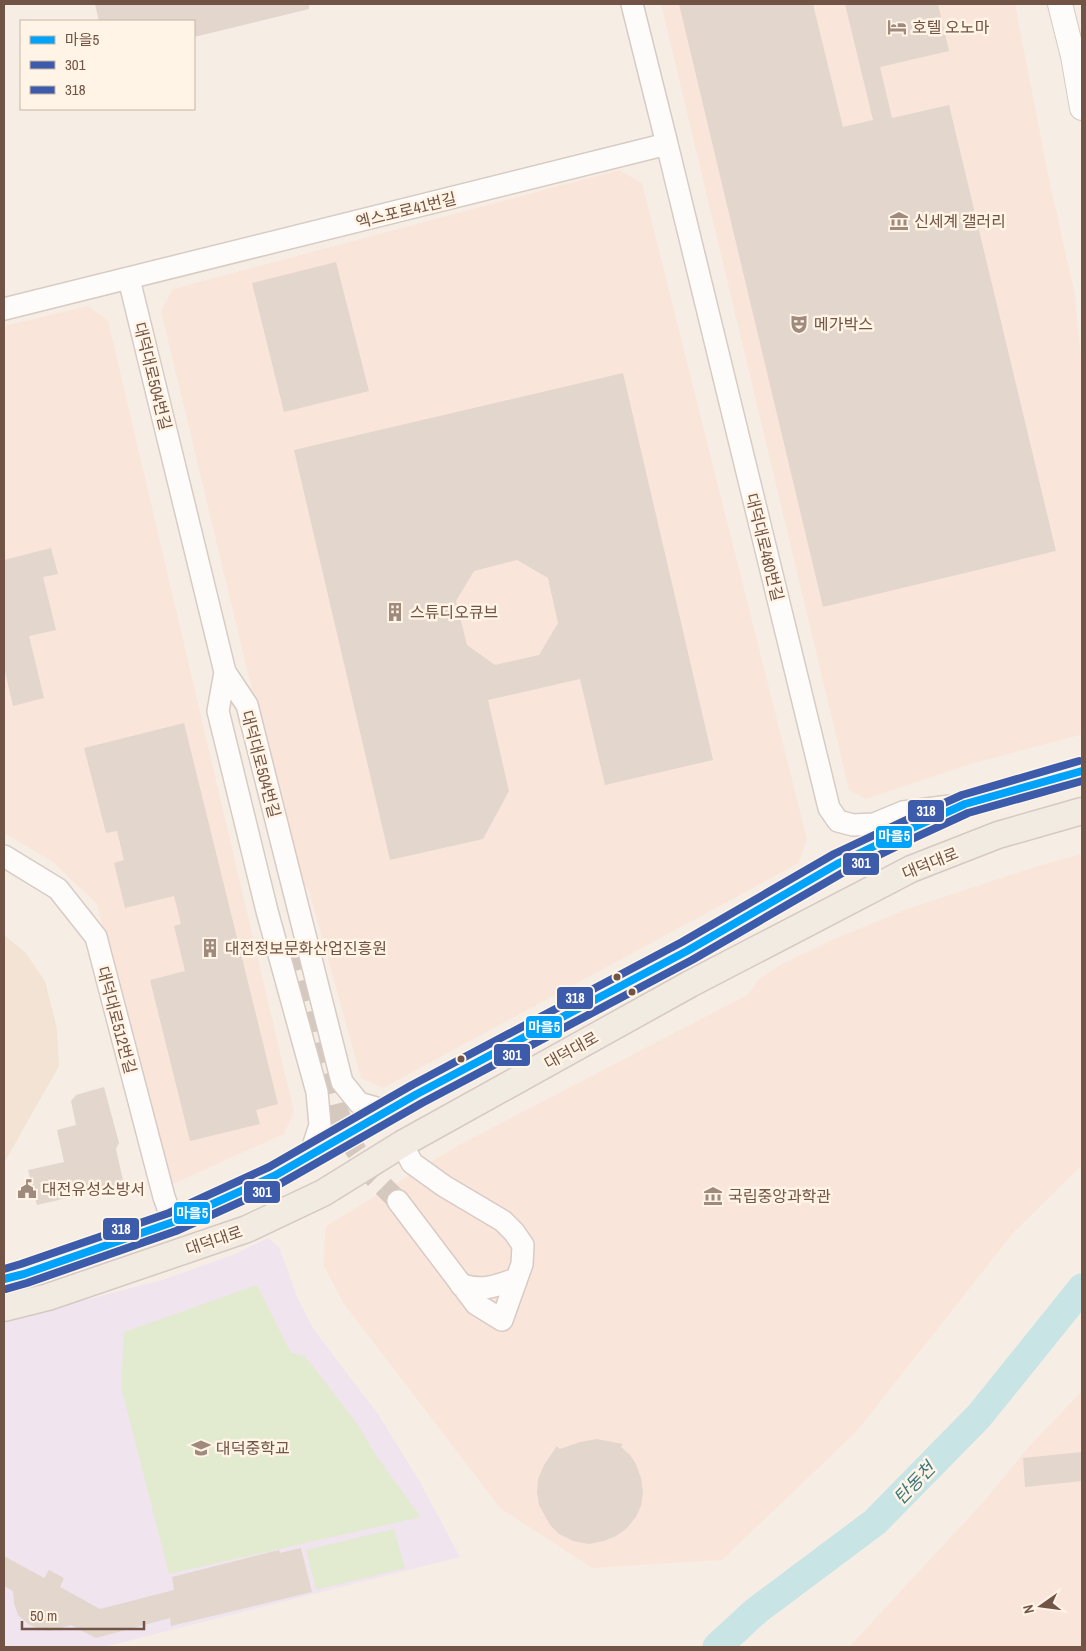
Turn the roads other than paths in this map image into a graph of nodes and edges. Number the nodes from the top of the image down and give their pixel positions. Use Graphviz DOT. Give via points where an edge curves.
graph roads {
  1 [pos="632,4"];
  2 [pos="1060,4"];
  3 [pos="1082,108"];
  4 [pos="667,144"];
  5 [pos="128,279"];
  6 [pos="4,309"];
  7 [pos="225,672"];
  8 [pos="1082,771"];
  9 [pos="965,804"];
  10 [pos="1082,811"];
  11 [pos="4,856"];
  12 [pos="304,953"];
  13 [pos="284,970"];
  14 [pos="387,1112"];
  15 [pos="402,1144"];
  16 [pos="310,1156"];
  17 [pos="398,1200"];
  18 [pos="173,1222"];
  19 [pos="516,1279"];
  20 [pos="4,1280"];
  21 [pos="461,1285"];
  22 [pos="4,1308"];
  1 -- 4 [label="street"];
  2 -- 3 [label="main road"];
  4 -- 5 [label="street, 엑스포로41번길"];
  4 -- 9 [label="street, 대덕대로480번길" via="829,808 838,821 853,825 874,824 903,812"];
  5 -- 6 [label="street, 엑스포로41번길"];
  5 -- 7 [label="street, 대덕대로504번길"];
  7 -- 12 [label="street, 대덕대로504번길"];
  7 -- 13 [label="street" via="218,711"];
  8 -- 9 [label="main road, 대덕대로"];
  9 -- 14 [label="main road, 대덕대로" via="840,863 687,951"];
  10 -- 15 [label="main road, 대덕대로" via="998,835 911,869 690,984"];
  11 -- 18 [label="street, 대덕대로512번길" via="58,889 96,937"];
  12 -- 13 [label="street" via="308,972 295,979"];
  12 -- 14 [label="street" via="342,1082 359,1103"];
  13 -- 16 [label="street" via="317,1092 320,1125"];
  14 -- 16 [label="main road, 대덕대로"];
  15 -- 19 [label="street" via="412,1163 503,1221 514,1232 523,1245 522,1264"];
  15 -- 22 [label="main road, 대덕대로" via="323,1193 247,1229 48,1297"];
  16 -- 18 [label="main road, 대덕대로"];
  17 -- 21 [label="street"];
  18 -- 20 [label="main road, 대덕대로"];
  19 -- 21 [label="street" via="491,1288"];
  19 -- 21 [label="street" via="502,1320 476,1304"];
}
